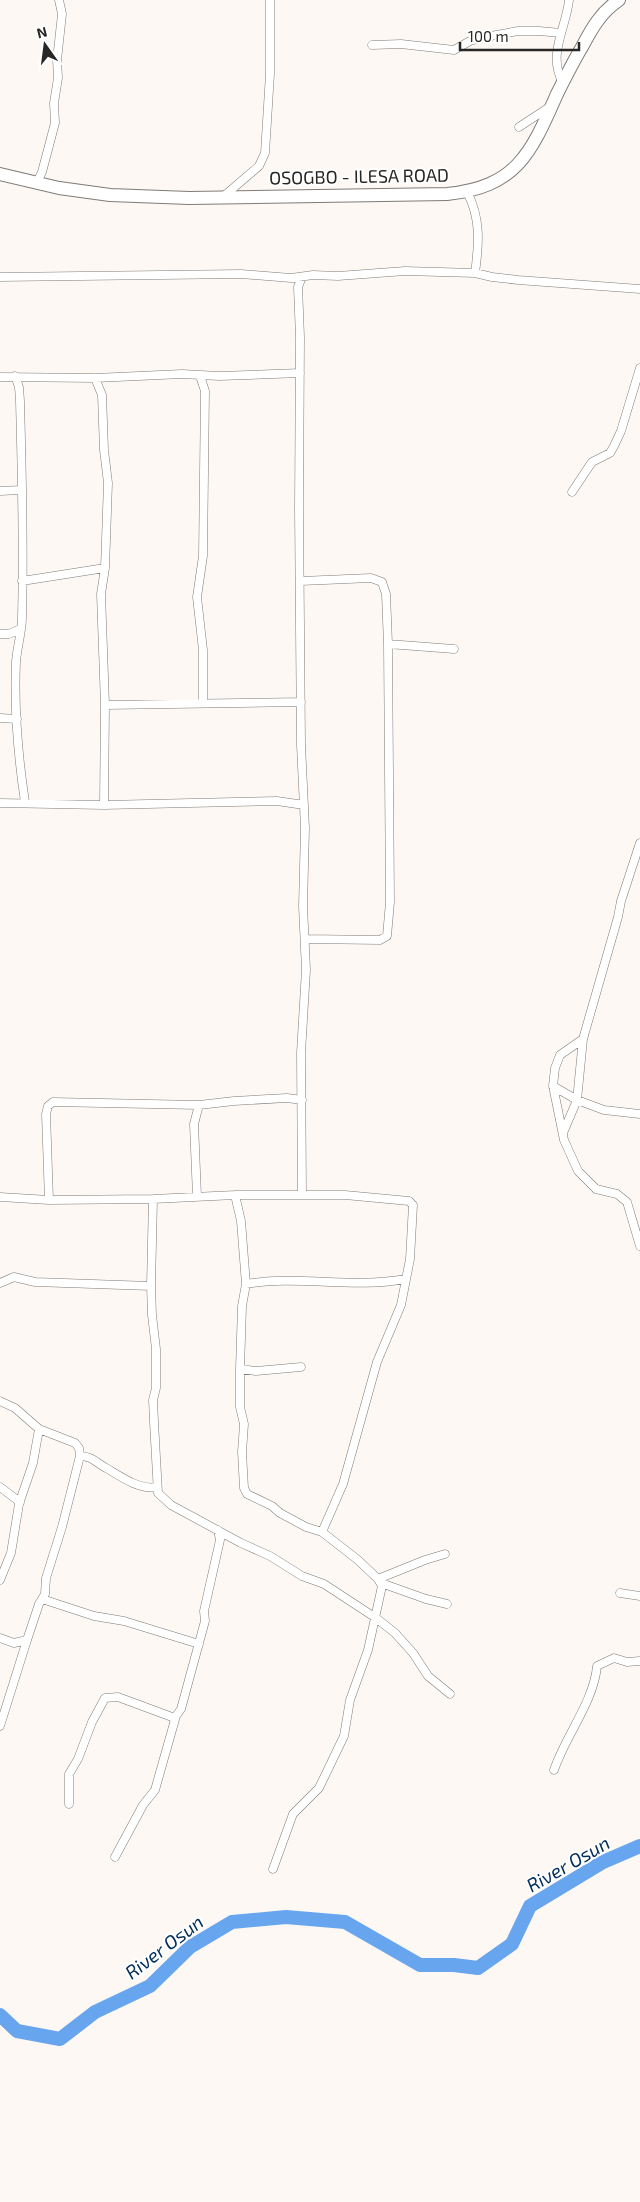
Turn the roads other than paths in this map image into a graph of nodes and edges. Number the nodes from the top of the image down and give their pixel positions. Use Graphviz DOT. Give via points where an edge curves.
graph roads {
  1 [pos="59,0"];
  2 [pos="270,0"];
  3 [pos="569,0"];
  4 [pos="620,0"];
  5 [pos="561,33"];
  6 [pos="372,45"];
  7 [pos="562,83"];
  8 [pos="553,104"];
  9 [pos="520,127"];
  10 [pos="0,174"];
  11 [pos="36,182"];
  12 [pos="240,182"];
  13 [pos="466,192"];
  14 [pos="224,196"];
  15 [pos="242,196"];
  16 [pos="475,273"];
  17 [pos="0,277"];
  18 [pos="302,277"];
  19 [pos="291,278"];
  20 [pos="298,287"];
  21 [pos="640,289"];
  22 [pos="640,368"];
  23 [pos="300,373"];
  24 [pos="14,376"];
  25 [pos="200,376"];
  26 [pos="0,377"];
  27 [pos="95,378"];
  28 [pos="22,490"];
  29 [pos="0,491"];
  30 [pos="572,492"];
  31 [pos="105,568"];
  32 [pos="22,581"];
  33 [pos="301,581"];
  34 [pos="20,629"];
  35 [pos="0,634"];
  36 [pos="388,644"];
  37 [pos="454,649"];
  38 [pos="301,702"];
  39 [pos="203,703"];
  40 [pos="105,705"];
  41 [pos="0,718"];
  42 [pos="16,719"];
  43 [pos="25,802"];
  44 [pos="0,803"];
  45 [pos="104,805"];
  46 [pos="304,805"];
  47 [pos="640,842"];
  48 [pos="636,866"];
  49 [pos="305,939"];
  50 [pos="583,1038"];
  51 [pos="553,1086"];
  52 [pos="302,1100"];
  53 [pos="577,1100"];
  54 [pos="199,1105"];
  55 [pos="640,1114"];
  56 [pos="563,1134"];
  57 [pos="236,1195"];
  58 [pos="302,1195"];
  59 [pos="198,1196"];
  60 [pos="0,1197"];
  61 [pos="153,1199"];
  62 [pos="49,1200"];
  63 [pos="640,1246"];
  64 [pos="405,1279"];
  65 [pos="0,1283"];
  66 [pos="246,1284"];
  67 [pos="151,1286"];
  68 [pos="301,1367"];
  69 [pos="240,1369"];
  70 [pos="0,1401"];
  71 [pos="39,1429"];
  72 [pos="80,1456"];
  73 [pos="0,1487"];
  74 [pos="156,1487"];
  75 [pos="20,1502"];
  76 [pos="218,1530"];
  77 [pos="322,1532"];
  78 [pos="445,1554"];
  79 [pos="0,1580"];
  80 [pos="380,1581"];
  81 [pos="620,1593"];
  82 [pos="640,1596"];
  83 [pos="42,1599"];
  84 [pos="447,1604"];
  85 [pos="376,1618"];
  86 [pos="0,1638"];
  87 [pos="28,1640"];
  88 [pos="199,1644"];
  89 [pos="640,1661"];
  90 [pos="450,1694"];
  91 [pos="176,1716"];
  92 [pos="0,1726"];
  93 [pos="554,1770"];
  94 [pos="68,1804"];
  95 [pos="115,1857"];
  96 [pos="272,1869"];
  1 -- 11 [label="street" via="62,14 55,123 42,172"];
  2 -- 12 [label="street" via="265,153 259,166"];
  3 -- 5 [label="street"];
  4 -- 7 [label="main road, OSOGBO - ILESA ROAD" via="594,23"];
  5 -- 6 [label="street" via="539,30 485,36 454,50 401,44"];
  5 -- 7 [label="street" via="556,64"];
  7 -- 8 [label="main road, OSOGBO - ILESA ROAD"];
  8 -- 9 [label="street"];
  8 -- 13 [label="main road, OSOGBO - ILESA ROAD" via="532,148 514,168 489,185"];
  10 -- 11 [label="main road, OSOGBO - ILESA ROAD"];
  11 -- 14 [label="main road, OSOGBO - ILESA ROAD" via="110,195"];
  12 -- 14 [label="street"];
  12 -- 15 [label="street"];
  13 -- 15 [label="main road, OSOGBO - ILESA ROAD"];
  13 -- 16 [label="street" via="477,216"];
  14 -- 15 [label="main road, OSOGBO - ILESA ROAD"];
  16 -- 18 [label="street" via="406,272"];
  16 -- 21 [label="street" via="518,280"];
  17 -- 19 [label="street" via="241,274"];
  18 -- 19 [label="street"];
  18 -- 20 [label="street"];
  19 -- 20 [label="street"];
  20 -- 23 [label="street"];
  22 -- 30 [label="street" via="614,446 610,453 592,462"];
  23 -- 25 [label="street"];
  23 -- 33 [label="street"];
  24 -- 26 [label="street"];
  24 -- 27 [label="street"];
  24 -- 28 [label="street" via="20,401"];
  25 -- 27 [label="street"];
  25 -- 39 [label="street" via="204,391 203,556 197,597"];
  27 -- 31 [label="street" via="102,395 108,483"];
  28 -- 29 [label="street"];
  28 -- 32 [label="street"];
  31 -- 32 [label="street"];
  31 -- 40 [label="street" via="101,594"];
  32 -- 34 [label="street"];
  33 -- 36 [label="street" via="371,578 382,582 386,594"];
  33 -- 38 [label="street"];
  34 -- 35 [label="street"];
  34 -- 42 [label="street"];
  36 -- 37 [label="street"];
  36 -- 49 [label="street" via="390,902 387,936 380,940"];
  38 -- 39 [label="street"];
  38 -- 46 [label="street"];
  39 -- 40 [label="street"];
  40 -- 45 [label="street"];
  41 -- 42 [label="street"];
  42 -- 43 [label="street"];
  43 -- 44 [label="street"];
  43 -- 45 [label="street"];
  45 -- 46 [label="street" via="277,801"];
  46 -- 49 [label="street"];
  47 -- 48 [label="street"];
  48 -- 50 [label="street"];
  49 -- 52 [label="street"];
  50 -- 51 [label="street" via="560,1055 554,1068"];
  50 -- 53 [label="street"];
  51 -- 53 [label="street"];
  51 -- 56 [label="street"];
  52 -- 54 [label="street" via="287,1098"];
  52 -- 58 [label="street"];
  53 -- 55 [label="street" via="604,1110"];
  53 -- 56 [label="street"];
  54 -- 59 [label="street" via="194,1124"];
  54 -- 62 [label="street" via="50,1103 46,1114"];
  56 -- 63 [label="street" via="578,1171 586,1180 596,1189 617,1194 627,1202"];
  57 -- 58 [label="street"];
  57 -- 59 [label="street"];
  57 -- 66 [label="street"];
  58 -- 64 [label="street" via="409,1201 413,1227"];
  59 -- 61 [label="street"];
  60 -- 62 [label="street"];
  61 -- 62 [label="street"];
  61 -- 67 [label="street"];
  64 -- 66 [label="street"];
  64 -- 77 [label="street" via="401,1305 377,1362 337,1502"];
  65 -- 67 [label="street" via="14,1277 35,1282"];
  66 -- 69 [label="street"];
  67 -- 74 [label="street" via="156,1349"];
  68 -- 69 [label="street" via="256,1371"];
  69 -- 77 [label="street" via="244,1488 247,1494 306,1527"];
  70 -- 71 [label="street" via="15,1408"];
  71 -- 72 [label="street" via="75,1443"];
  71 -- 75 [label="street" via="33,1463"];
  72 -- 74 [label="street" via="96,1460 108,1470 144,1487"];
  72 -- 83 [label="street"];
  73 -- 75 [label="street"];
  74 -- 76 [label="street" via="158,1494 171,1505"];
  75 -- 79 [label="street" via="11,1553"];
  76 -- 85 [label="street" via="302,1576 324,1584"];
  76 -- 88 [label="street" via="220,1540"];
  77 -- 80 [label="street"];
  78 -- 80 [label="street"];
  80 -- 84 [label="street"];
  80 -- 85 [label="street"];
  81 -- 82 [label="street"];
  83 -- 87 [label="street"];
  83 -- 88 [label="street"];
  85 -- 90 [label="street" via="395,1633 428,1676"];
  85 -- 96 [label="street" via="350,1700 344,1736 318,1788 293,1814"];
  86 -- 87 [label="street" via="14,1643"];
  87 -- 92 [label="street"];
  88 -- 91 [label="street" via="181,1709"];
  89 -- 93 [label="street" via="614,1658 597,1666 596,1683 571,1729"];
  91 -- 94 [label="street" via="166,1716 118,1697 105,1698 70,1774"];
  91 -- 95 [label="street" via="155,1790 143,1805"];
}
